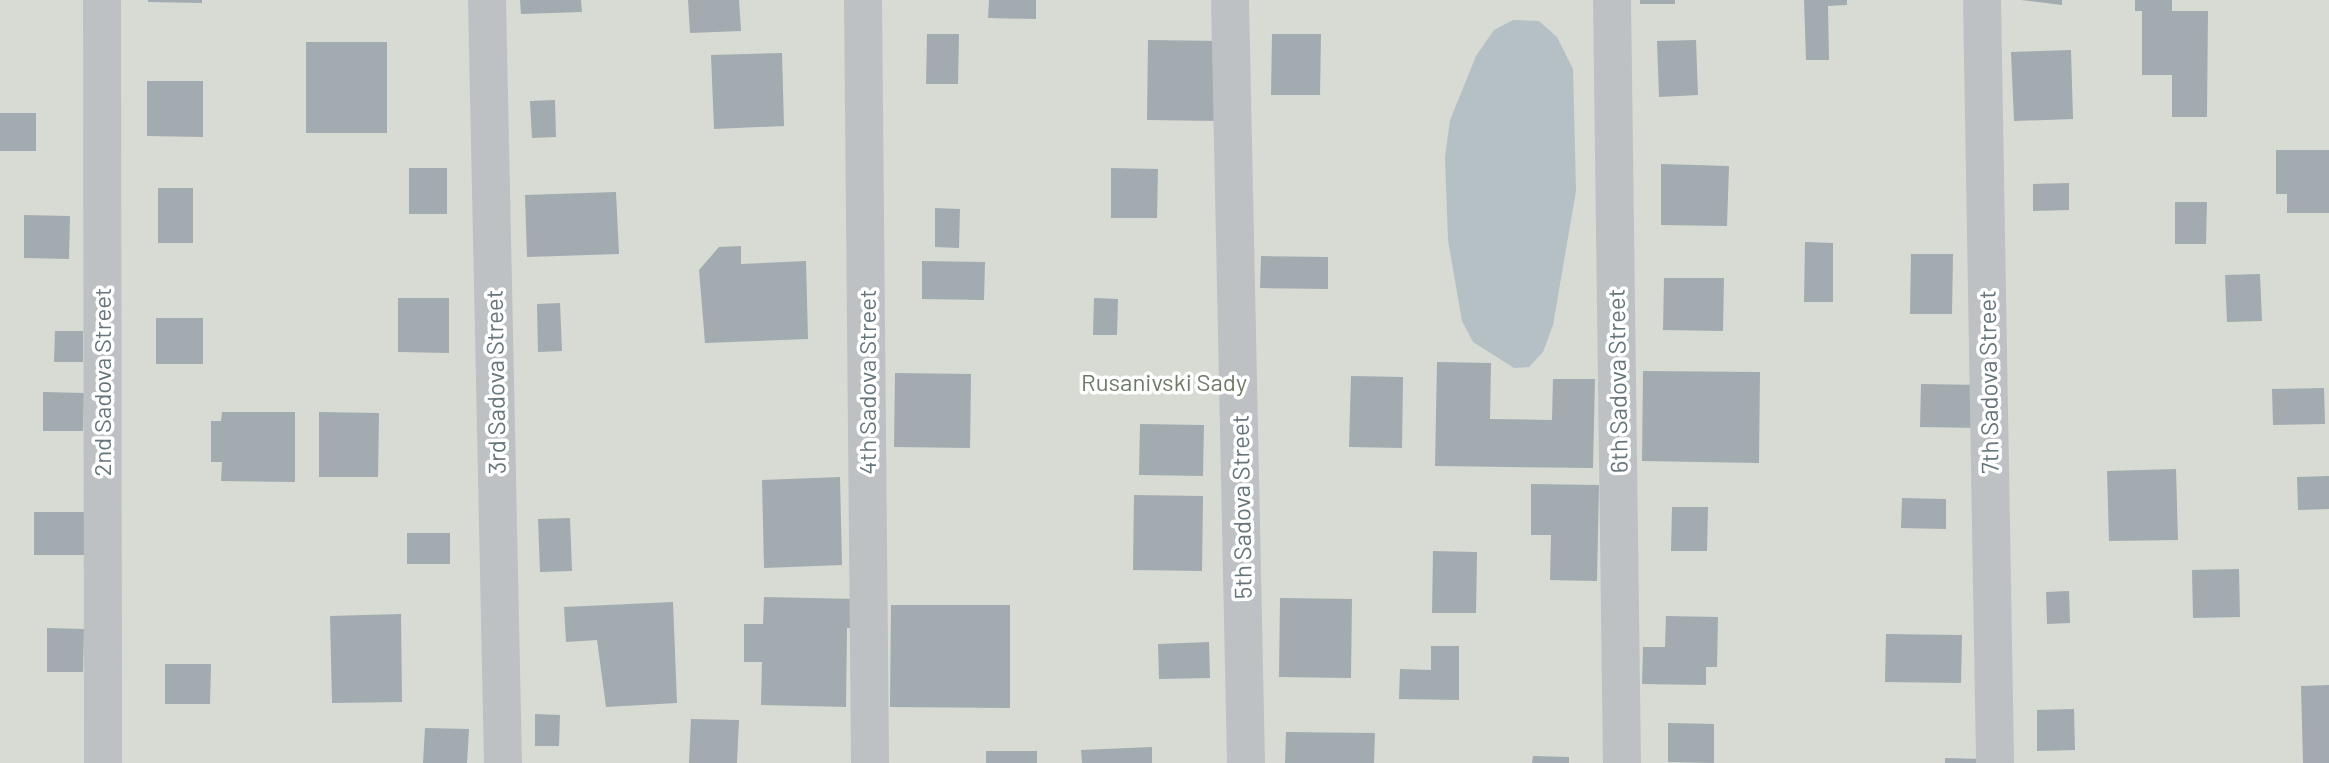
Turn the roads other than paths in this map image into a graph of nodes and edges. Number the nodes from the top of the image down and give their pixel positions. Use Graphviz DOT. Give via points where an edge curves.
graph roads {
  1 [pos="102,0"];
  2 [pos="487,0"];
  3 [pos="863,0"];
  4 [pos="1230,0"];
  5 [pos="1612,0"];
  6 [pos="1982,0"];
  7 [pos="103,763"];
  8 [pos="503,763"];
  9 [pos="870,763"];
  10 [pos="1246,763"];
  11 [pos="1622,763"];
  12 [pos="1995,763"];
  1 -- 7 [label="street, 2nd Sadova Street"];
  2 -- 8 [label="street, 3rd Sadova Street"];
  3 -- 9 [label="street, 4th Sadova Street"];
  4 -- 10 [label="street, 5th Sadova Street"];
  5 -- 11 [label="street, 6th Sadova Street"];
  6 -- 12 [label="street, 7th Sadova Street"];
}
